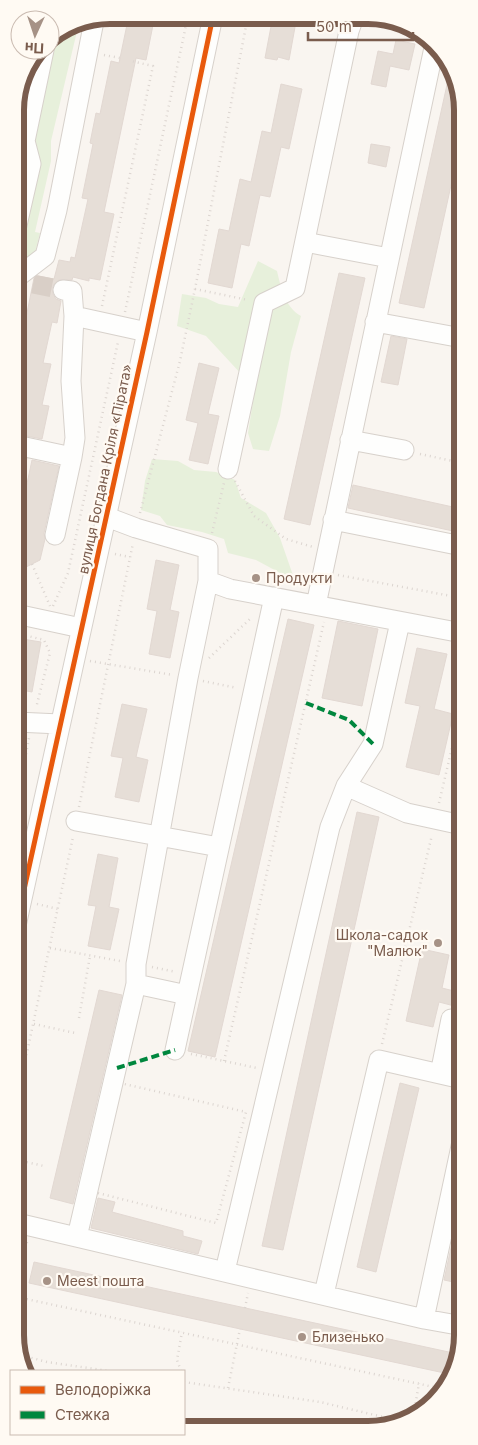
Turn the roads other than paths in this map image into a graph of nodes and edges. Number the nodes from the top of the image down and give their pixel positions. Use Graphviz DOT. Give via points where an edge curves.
graph roads {
  1 [pos="211,24"];
  2 [pos="352,24"];
  3 [pos="93,25"];
  4 [pos="433,53"];
  5 [pos="42,60"];
  6 [pos="24,192"];
  7 [pos="305,242"];
  8 [pos="389,258"];
  9 [pos="24,278"];
  10 [pos="63,290"];
  11 [pos="74,316"];
  12 [pos="375,322"];
  13 [pos="147,332"];
  14 [pos="454,337"];
  15 [pos="350,440"];
  16 [pos="24,447"];
  17 [pos="404,450"];
  18 [pos="72,457"];
  19 [pos="228,469"];
  20 [pos="107,517"];
  21 [pos="333,520"];
  22 [pos="55,535"];
  23 [pos="454,544"];
  24 [pos="208,581"];
  25 [pos="274,597"];
  26 [pos="322,607"];
  27 [pos="24,616"];
  28 [pos="400,622"];
  29 [pos="81,628"];
  30 [pos="454,632"];
  31 [pos="24,722"];
  32 [pos="60,724"];
  33 [pos="346,786"];
  34 [pos="76,821"];
  35 [pos="454,823"];
  36 [pos="159,836"];
  37 [pos="219,847"];
  38 [pos="24,867"];
  39 [pos="136,984"];
  40 [pos="187,995"];
  41 [pos="452,1020"];
  42 [pos="175,1050"];
  43 [pos="440,1074"];
  44 [pos="454,1077"];
  45 [pos="454,1175"];
  46 [pos="24,1225"];
  47 [pos="77,1237"];
  48 [pos="225,1271"];
  49 [pos="324,1294"];
  50 [pos="424,1319"];
  51 [pos="454,1324"];
  1 -- 13 [label="street, вулиця Богдана Кріля «Пірата»"];
  2 -- 7 [label="street"];
  3 -- 9 [label="street" via="57,210 44,256"];
  4 -- 8 [label="street"];
  5 -- 6 [label="street" via="25,141 30,164"];
  7 -- 8 [label="street"];
  7 -- 19 [label="street" via="295,288 264,303"];
  8 -- 12 [label="street"];
  10 -- 11 [label="street" via="72,291"];
  11 -- 13 [label="street"];
  11 -- 18 [label="street" via="71,381 75,438"];
  12 -- 14 [label="street"];
  12 -- 15 [label="street"];
  13 -- 20 [label="street, вулиця Богдана Кріля «Пірата»"];
  15 -- 17 [label="street"];
  15 -- 21 [label="street"];
  16 -- 18 [label="street"];
  18 -- 22 [label="street"];
  20 -- 24 [label="street" via="208,549"];
  20 -- 29 [label="street, вулиця Богдана Кріля «Пірата»"];
  21 -- 23 [label="street"];
  21 -- 26 [label="street" via="322,572"];
  24 -- 25 [label="street"];
  24 -- 36 [label="street"];
  25 -- 26 [label="street"];
  25 -- 37 [label="street"];
  26 -- 28 [label="street" via="360,619"];
  27 -- 29 [label="street"];
  28 -- 30 [label="street"];
  28 -- 33 [label="street" via="373,744"];
  29 -- 32 [label="street, вулиця Богдана Кріля «Пірата»"];
  31 -- 32 [label="street"];
  32 -- 38 [label="street, вулиця Богдана Кріля «Пірата»"];
  33 -- 35 [label="street" via="408,812"];
  33 -- 48 [label="street" via="330,828"];
  34 -- 36 [label="street"];
  36 -- 37 [label="street"];
  36 -- 39 [label="street" via="136,964"];
  37 -- 40 [label="street"];
  39 -- 40 [label="street"];
  39 -- 47 [label="street"];
  40 -- 42 [label="street"];
  41 -- 43 [label="street"];
  43 -- 44 [label="street"];
  43 -- 49 [label="street" via="378,1060"];
  45 -- 50 [label="street"];
  46 -- 47 [label="street"];
  47 -- 48 [label="street"];
  48 -- 49 [label="street"];
  49 -- 50 [label="street"];
  50 -- 51 [label="street"];
}
